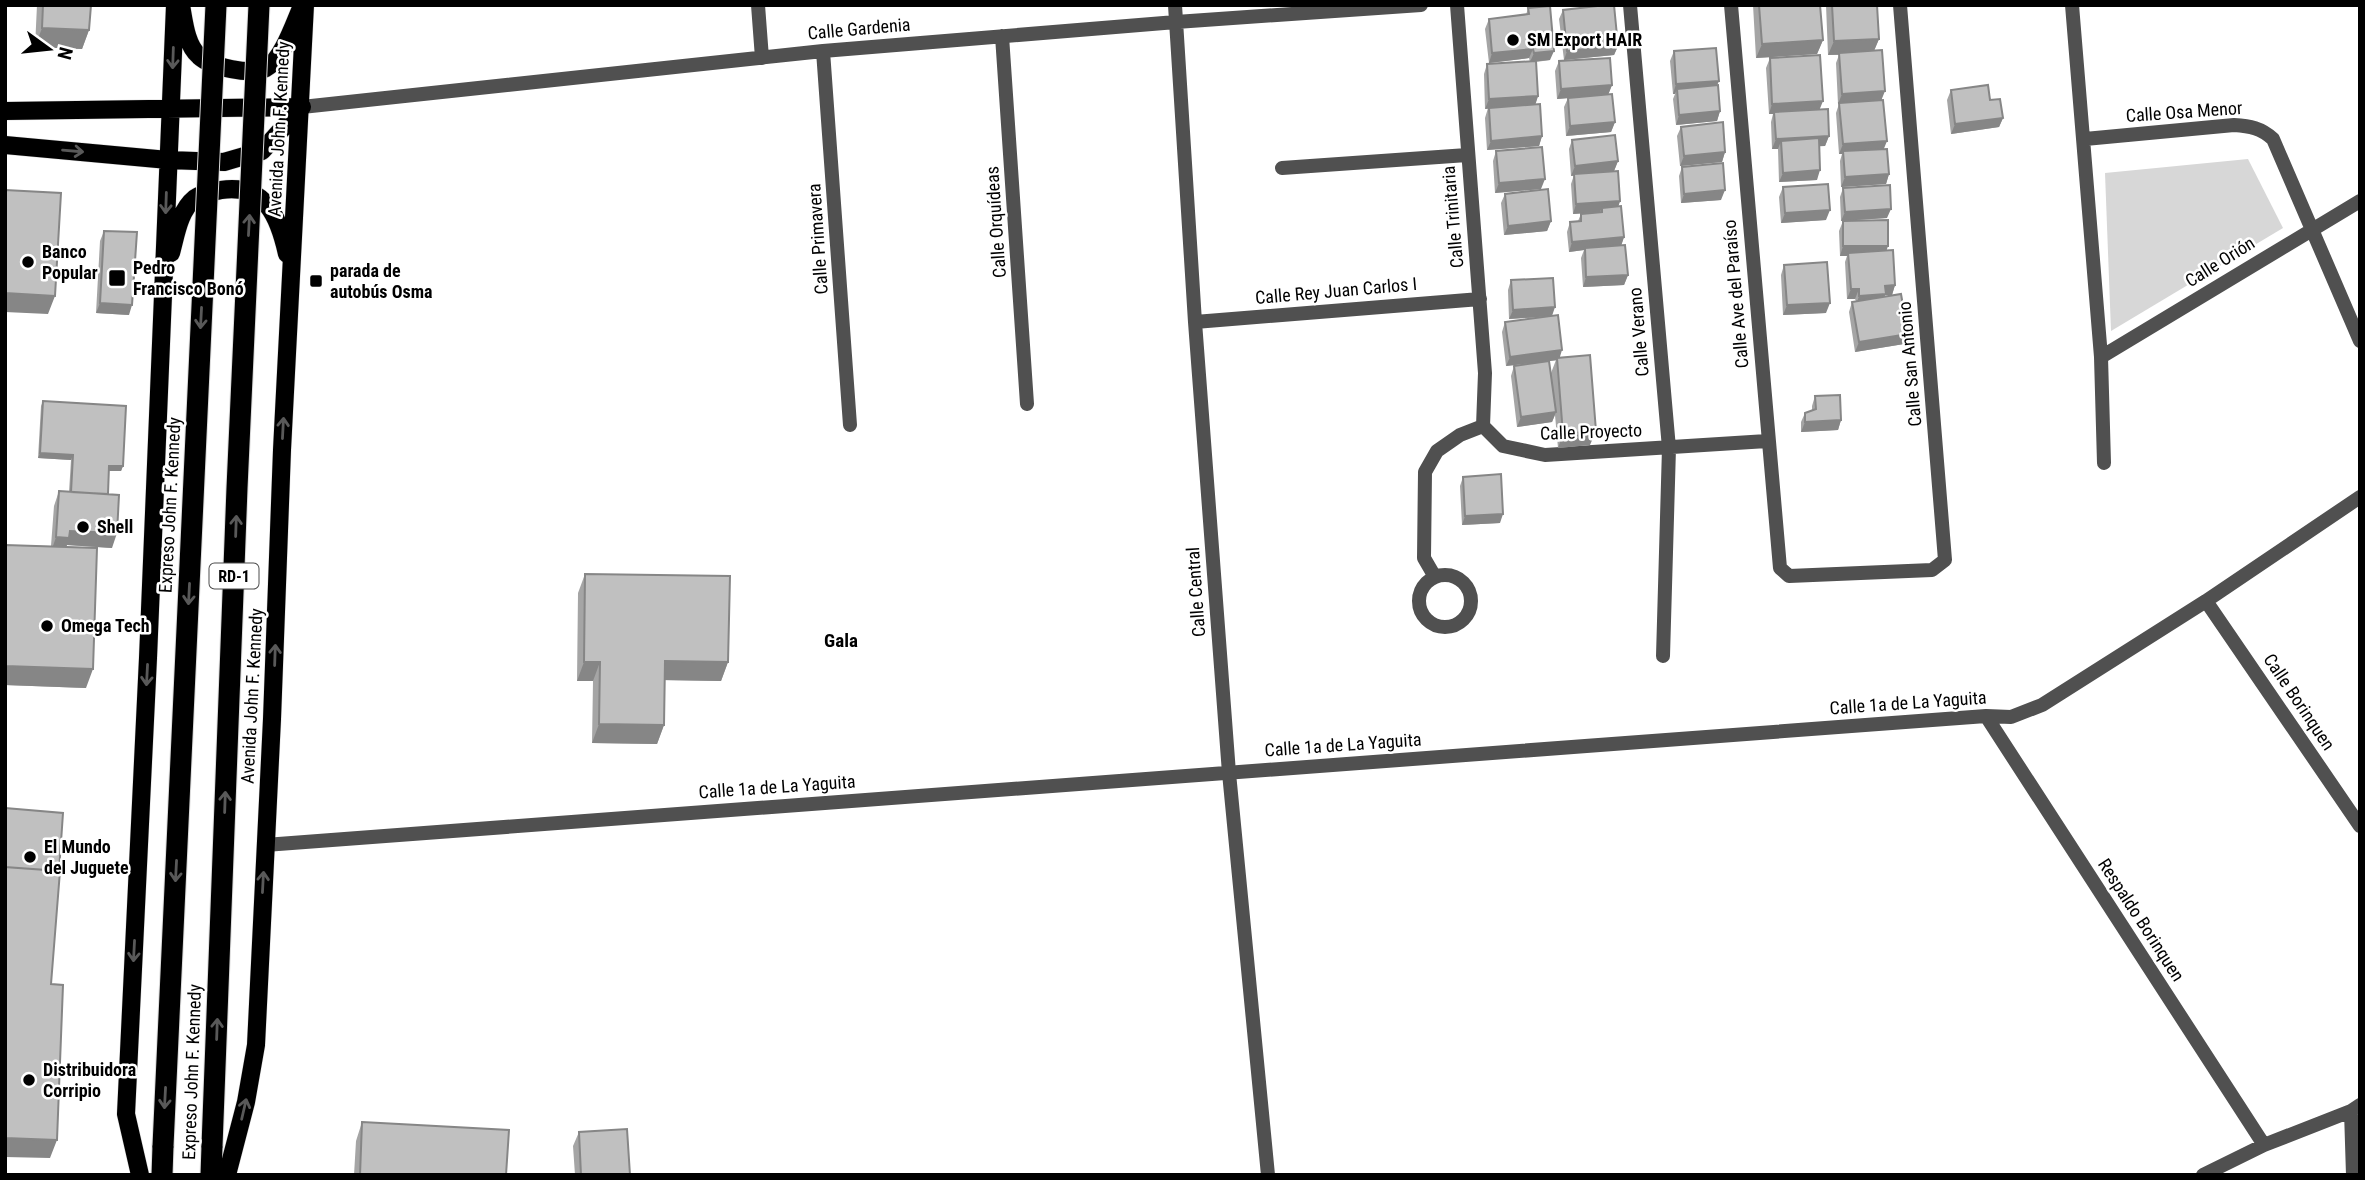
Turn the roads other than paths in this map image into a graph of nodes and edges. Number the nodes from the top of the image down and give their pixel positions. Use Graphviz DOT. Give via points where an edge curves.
graph roads {
  1 [pos="175,5"];
  2 [pos="181,5"];
  3 [pos="216,5"];
  4 [pos="259,5"];
  5 [pos="304,5"];
  6 [pos="758,5"];
  7 [pos="1175,5"];
  8 [pos="1421,5"];
  9 [pos="1457,5"];
  10 [pos="1630,5"];
  11 [pos="1731,5"];
  12 [pos="1900,5"];
  13 [pos="2073,5"];
  14 [pos="1176,22"];
  15 [pos="1002,36"];
  16 [pos="823,51"];
  17 [pos="762,58"];
  18 [pos="302,107"];
  19 [pos="170,110"];
  20 [pos="5,111"];
  21 [pos="2085,139"];
  22 [pos="5,145"];
  23 [pos="1467,155"];
  24 [pos="168,160"];
  25 [pos="1283,168"];
  26 [pos="2360,201"];
  27 [pos="2311,229"];
  28 [pos="292,274"];
  29 [pos="163,277"];
  30 [pos="1480,299"];
  31 [pos="1195,322"];
  32 [pos="2360,341"];
  33 [pos="2101,357"];
  34 [pos="1027,404"];
  35 [pos="850,425"];
  36 [pos="1483,426"];
  37 [pos="1767,441"];
  38 [pos="1669,448"];
  39 [pos="2104,463"];
  40 [pos="2360,497"];
  41 [pos="1789,576"];
  42 [pos="1435,577"];
  43 [pos="2206,601"];
  44 [pos="1662,656"];
  45 [pos="1986,716"];
  46 [pos="1229,773"];
  47 [pos="2360,826"];
  48 [pos="265,845"];
  49 [pos="2355,1108"];
  50 [pos="2264,1145"];
  51 [pos="2207,1174"];
  52 [pos="140,1175"];
  53 [pos="162,1175"];
  54 [pos="211,1175"];
  55 [pos="227,1175"];
  56 [pos="1268,1175"];
  57 [pos="2353,1175"];
  1 -- 19 [label="main road, one-way"];
  2 -- 5 [label="main road" via="188,38 198,56 242,71 265,69 276,59"];
  3 -- 53 [label="highway, Expreso John F. Kennedy / RD-1, one-way, bridge"];
  54 -- 4 [label="highway, Expreso John F. Kennedy / RD-1, one-way, bridge"];
  5 -- 18 [label="main road, Avenida John F. Kennedy"];
  6 -- 17 [label="street"];
  7 -- 14 [label="street, Calle Central"];
  8 -- 14 [label="street, Calle Gardenia"];
  9 -- 23 [label="street, Calle Trinitaria"];
  10 -- 38 [label="street, Calle Verano"];
  11 -- 37 [label="street, Calle Ave del Paraíso"];
  12 -- 41 [label="street, Calle San Antonio" via="1945,560 1932,570"];
  13 -- 21 [label="street"];
  14 -- 15 [label="street, Calle Gardenia"];
  14 -- 31 [label="street, Calle Central"];
  15 -- 16 [label="street, Calle Gardenia"];
  15 -- 34 [label="street, Calle Orquídeas"];
  16 -- 17 [label="street, Calle Gardenia"];
  16 -- 35 [label="street, Calle Primavera"];
  17 -- 18 [label="street, Calle Gardenia"];
  18 -- 19 [label="main road"];
  18 -- 24 [label="main road" via="262,151 224,162"];
  18 -- 28 [label="main road, Avenida John F. Kennedy"];
  19 -- 20 [label="main road"];
  19 -- 24 [label="main road"];
  21 -- 27 [label="street, Calle Osa Menor" via="2234,125 2264,131 2273,139"];
  21 -- 33 [label="street"];
  22 -- 24 [label="main road, one-way"];
  23 -- 25 [label="street"];
  23 -- 30 [label="street, Calle Trinitaria"];
  24 -- 29 [label="main road, one-way"];
  26 -- 27 [label="street, Calle Orión"];
  27 -- 32 [label="street, Calle Osa Menor"];
  27 -- 33 [label="street, Calle Orión"];
  28 -- 29 [label="main road" via="282,230 272,210 257,195 227,190 195,198 182,214"];
  48 -- 28 [label="main road, Avenida John F. Kennedy, one-way"];
  29 -- 52 [label="main road, one-way" via="126,1114"];
  30 -- 31 [label="street, Calle Rey Juan Carlos I"];
  30 -- 36 [label="street, Calle Trinitaria"];
  31 -- 46 [label="street, Calle Central"];
  33 -- 39 [label="street"];
  36 -- 38 [label="street, Calle Proyecto" via="1503,446 1545,455"];
  36 -- 42 [label="street" via="1437,451 1425,472 1424,558"];
  37 -- 38 [label="street, Calle Proyecto"];
  37 -- 41 [label="street, Calle Ave del Paraíso" via="1780,568"];
  38 -- 44 [label="street, Calle Verano"];
  40 -- 43 [label="street, Calle 1a de La Yaguita"];
  43 -- 45 [label="street, Calle 1a de La Yaguita" via="2042,705 2011,717"];
  43 -- 47 [label="street, Calle Borinquen"];
  45 -- 46 [label="street, Calle 1a de La Yaguita"];
  45 -- 50 [label="street, Respaldo Borinquen"];
  46 -- 48 [label="street, Calle 1a de La Yaguita"];
  46 -- 56 [label="street, Calle Central"];
  55 -- 48 [label="main road, Avenida John F. Kennedy, one-way" via="256,1045"];
  49 -- 50 [label="street"];
  49 -- 57 [label="street"];
  50 -- 51 [label="street"];
}
